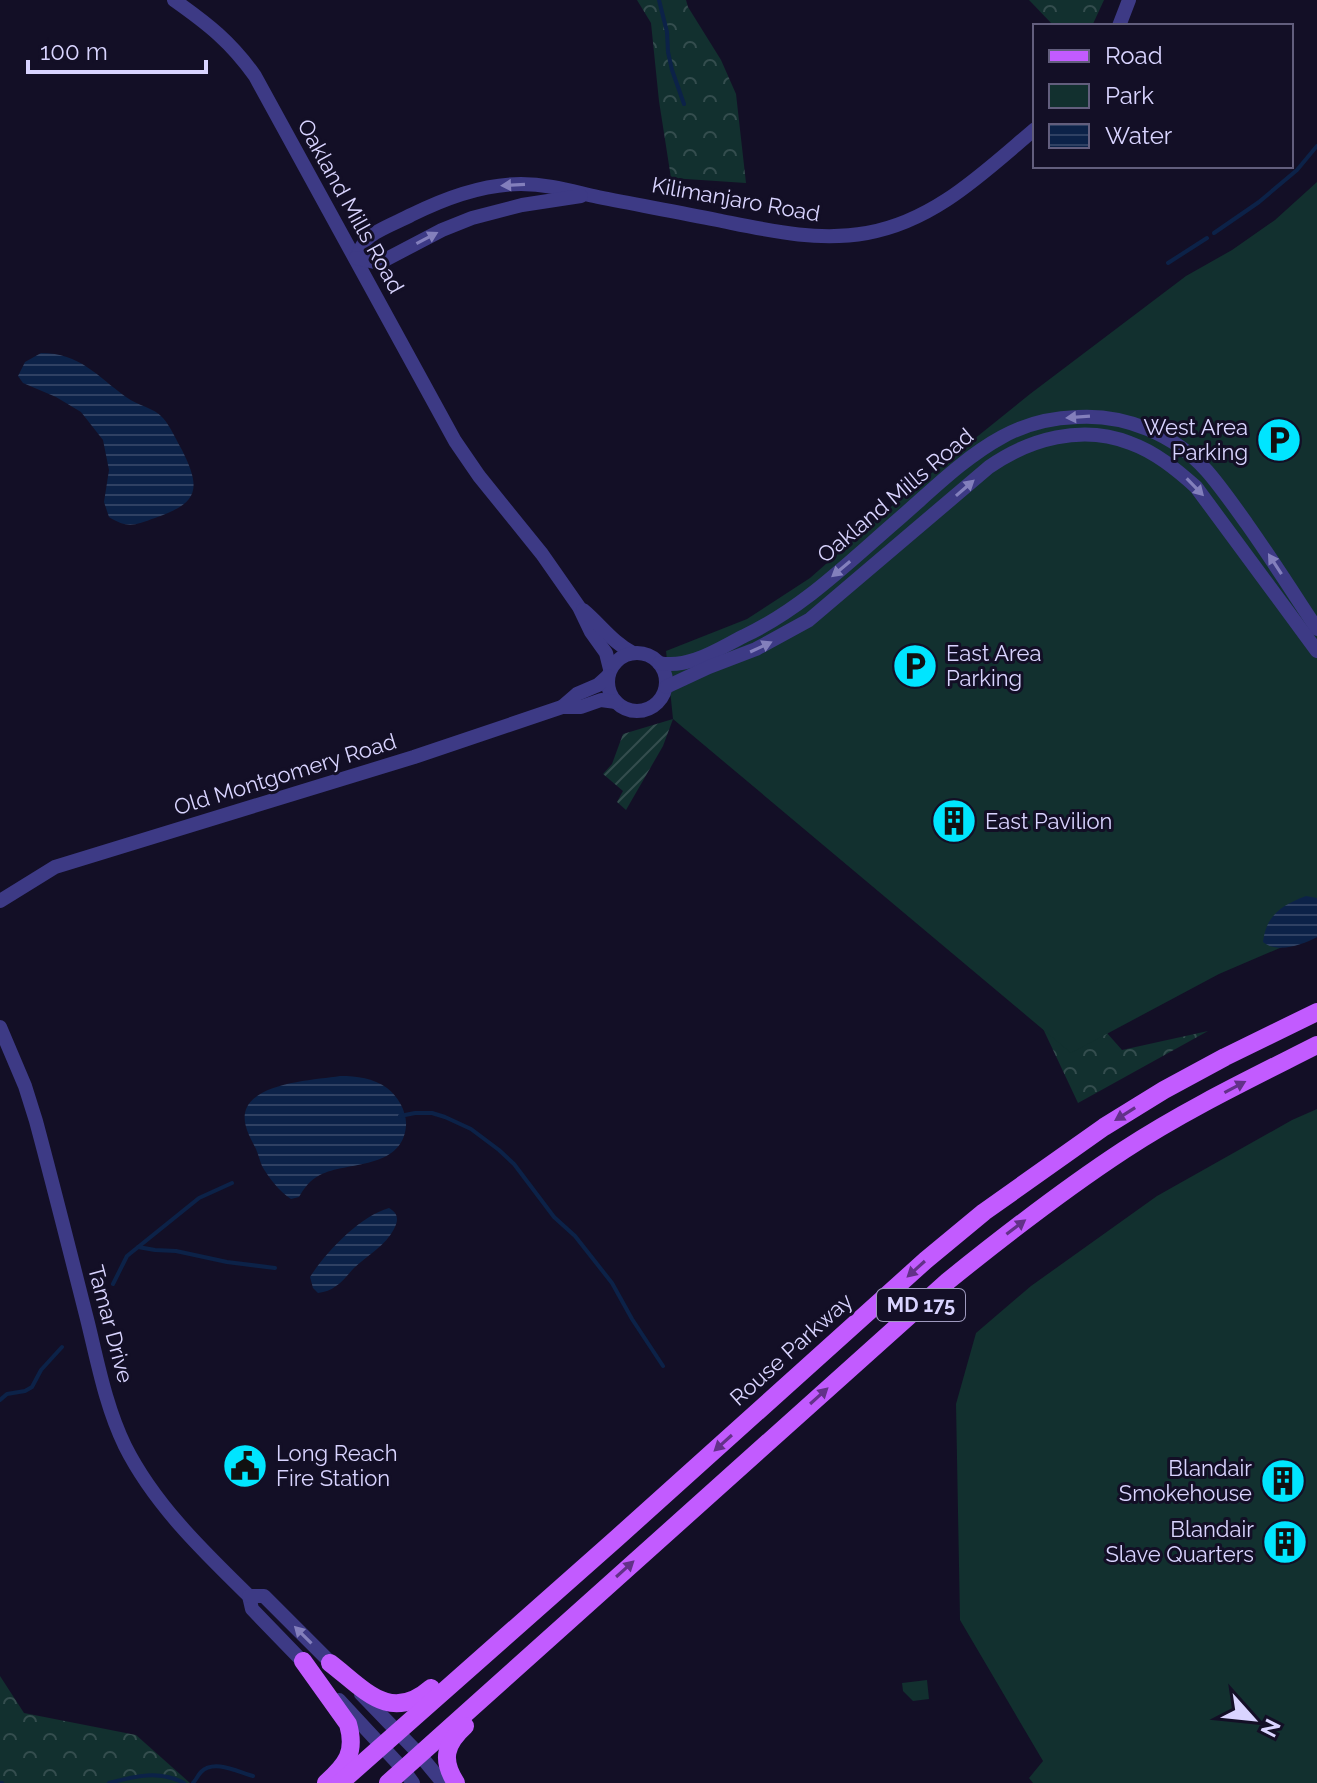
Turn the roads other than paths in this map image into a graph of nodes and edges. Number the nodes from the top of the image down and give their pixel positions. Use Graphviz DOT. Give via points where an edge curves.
graph roads {
  1 [pos="174,0"];
  2 [pos="1129,0"];
  3 [pos="1120,24"];
  4 [pos="1033,131"];
  5 [pos="589,195"];
  6 [pos="356,258"];
  7 [pos="579,607"];
  8 [pos="1317,629"];
  9 [pos="1317,651"];
  10 [pos="633,653"];
  11 [pos="659,663"];
  12 [pos="609,672"];
  13 [pos="666,687"];
  14 [pos="616,702"];
  15 [pos="562,707"];
  16 [pos="22,885"];
  17 [pos="0,889"];
  18 [pos="0,901"];
  19 [pos="1317,1012"];
  20 [pos="0,1027"];
  21 [pos="1317,1045"];
  22 [pos="586,1564"];
  23 [pos="249,1596"];
  24 [pos="567,1621"];
  25 [pos="303,1661"];
  26 [pos="330,1663"];
  27 [pos="397,1731"];
  28 [pos="382,1745"];
  29 [pos="419,1754"];
  30 [pos="408,1776"];
  31 [pos="326,1783"];
  32 [pos="340,1783"];
  33 [pos="388,1783"];
  34 [pos="443,1783"];
  35 [pos="456,1783"];
  1 -- 6 [label="street, Oakland Mills Road" via="241,56"];
  2 -- 3 [label="street"];
  4 -- 5 [label="street, Kilimanjaro Road" via="959,193 927,212 856,235 788,234"];
  6 -- 5 [label="street, Kilimanjaro Road, one-way" via="379,263 472,218"];
  5 -- 6 [label="street, Kilimanjaro Road, one-way" via="520,184 461,194 367,238"];
  6 -- 7 [label="street, Oakland Mills Road" via="455,441"];
  7 -- 10 [label="street, Oakland Mills Road"];
  7 -- 12 [label="street, Oakland Mills Road" via="606,653"];
  8 -- 11 [label="street, Oakland Mills Road, one-way" via="1222,490 1186,451 1120,419 1067,417 998,439 821,585 755,631 683,664"];
  13 -- 9 [label="street, Oakland Mills Road, one-way" via="809,620 1006,455 1040,441 1079,435 1131,443 1187,479"];
  10 -- 11 [label="street"];
  10 -- 12 [label="street" via="620,658"];
  11 -- 13 [label="street"];
  12 -- 14 [label="street" via="609,692"];
  12 -- 15 [label="street, Old Montgomery Road"];
  13 -- 14 [label="street" via="656,704 638,712"];
  14 -- 15 [label="street, Old Montgomery Road"];
  15 -- 16 [label="street, Old Montgomery Road" via="55,867"];
  16 -- 17 [label="street, Old Montgomery Road"];
  16 -- 18 [label="street, Old Montgomery Road"];
  19 -- 22 [label="main road, Rouse Parkway / MD 175, one-way" via="1164,1090 984,1212"];
  20 -- 23 [label="street, Tamar Drive" via="36,1121 102,1379 125,1444 162,1503"];
  24 -- 21 [label="main road, MD 175, one-way" via="1008,1233 1126,1149"];
  22 -- 26 [label="main road" via="519,1610 419,1699 398,1704 378,1700"];
  22 -- 27 [label="main road, Rouse Parkway / MD 175"];
  23 -- 25 [label="street, Tamar Drive" via="252,1609"];
  26 -- 23 [label="street, Tamar Drive, one-way" via="264,1596"];
  24 -- 29 [label="main road, MD 175"];
  24 -- 35 [label="main road" via="452,1741 446,1760"];
  25 -- 28 [label="street, Tamar Drive"];
  25 -- 31 [label="main road" via="351,1733 347,1762"];
  26 -- 27 [label="street, Tamar Drive"];
  27 -- 28 [label="main road, Rouse Parkway / MD 175"];
  27 -- 29 [label="street, Tamar Drive"];
  28 -- 30 [label="street, Tamar Drive"];
  28 -- 32 [label="main road, Rouse Parkway / MD 175"];
  29 -- 30 [label="main road, MD 175"];
  29 -- 34 [label="street, Tamar Drive"];
  30 -- 33 [label="main road, MD 175"];
}
